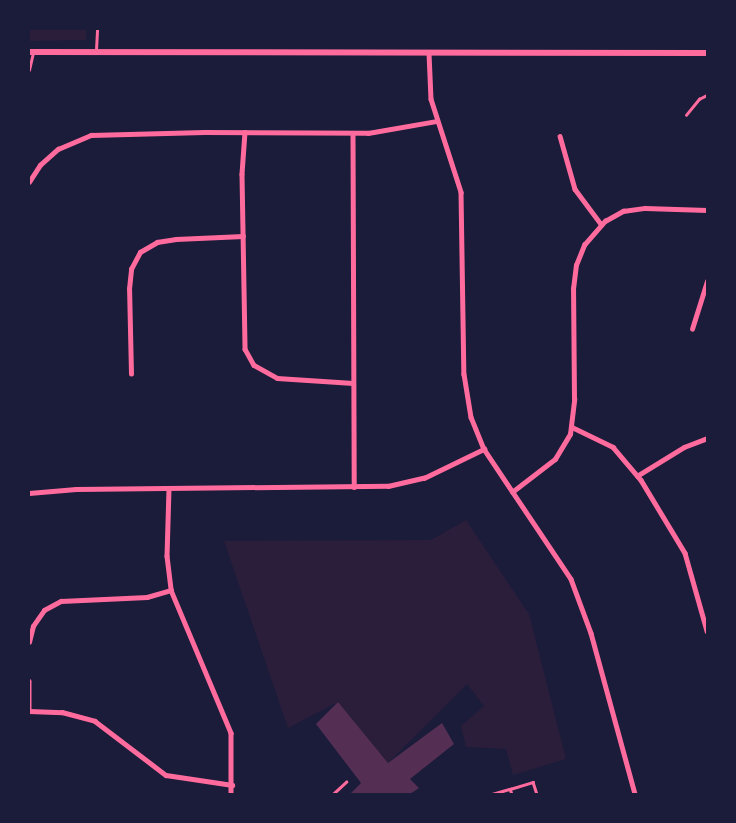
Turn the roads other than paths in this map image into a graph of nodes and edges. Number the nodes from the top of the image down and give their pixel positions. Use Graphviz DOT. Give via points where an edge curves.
graph roads {
  1 [pos="97,29"];
  2 [pos="31,52"];
  3 [pos="96,52"];
  4 [pos="429,53"];
  5 [pos="707,53"];
  6 [pos="29,70"];
  7 [pos="707,95"];
  8 [pos="686,115"];
  9 [pos="437,120"];
  10 [pos="245,132"];
  11 [pos="353,133"];
  12 [pos="560,136"];
  13 [pos="29,182"];
  14 [pos="707,210"];
  15 [pos="601,224"];
  16 [pos="243,236"];
  17 [pos="707,281"];
  18 [pos="692,329"];
  19 [pos="131,374"];
  20 [pos="353,383"];
  21 [pos="572,426"];
  22 [pos="707,438"];
  23 [pos="484,449"];
  24 [pos="638,476"];
  25 [pos="354,487"];
  26 [pos="169,489"];
  27 [pos="512,492"];
  28 [pos="29,493"];
  29 [pos="172,590"];
  30 [pos="707,631"];
  31 [pos="29,642"];
  32 [pos="29,681"];
  33 [pos="29,711"];
  34 [pos="346,782"];
  35 [pos="232,785"];
  36 [pos="510,789"];
  37 [pos="231,794"];
  38 [pos="334,794"];
  39 [pos="492,794"];
  40 [pos="512,794"];
  41 [pos="536,794"];
  42 [pos="635,794"];
  1 -- 3 [label="lane"];
  2 -- 3 [label="main road"];
  2 -- 6 [label="lane"];
  3 -- 4 [label="main road"];
  4 -- 5 [label="main road"];
  4 -- 9 [label="street" via="428,80"];
  7 -- 8 [label="lane" via="699,99"];
  9 -- 11 [label="street" via="379,133"];
  9 -- 23 [label="street" via="461,192 464,374 471,417"];
  10 -- 11 [label="street"];
  10 -- 13 [label="street" via="91,135 58,149"];
  10 -- 16 [label="street"];
  11 -- 20 [label="street"];
  12 -- 15 [label="street" via="575,189"];
  14 -- 15 [label="street" via="634,209 613,215"];
  15 -- 21 [label="street" via="584,245 576,265"];
  16 -- 19 [label="street" via="176,239 157,242 140,252 131,269 129,289"];
  16 -- 20 [label="street" via="243,329 249,357 262,370 277,378"];
  17 -- 18 [label="street"];
  20 -- 25 [label="street"];
  21 -- 24 [label="street" via="613,447"];
  21 -- 27 [label="street" via="555,460"];
  22 -- 24 [label="street"];
  23 -- 25 [label="street" via="413,482"];
  23 -- 27 [label="street"];
  24 -- 30 [label="street" via="685,553"];
  25 -- 26 [label="street"];
  26 -- 28 [label="street" via="76,489"];
  26 -- 29 [label="street" via="167,556"];
  27 -- 42 [label="street" via="577,591"];
  29 -- 31 [label="street" via="147,597 61,602 44,610"];
  29 -- 35 [label="street" via="231,733"];
  32 -- 33 [label="street"];
  33 -- 35 [label="street" via="62,712 95,721 166,775"];
  34 -- 38 [label="lane"];
  35 -- 37 [label="street"];
  36 -- 39 [label="lane"];
  36 -- 40 [label="lane"];
  36 -- 41 [label="lane" via="533,782"];
}
